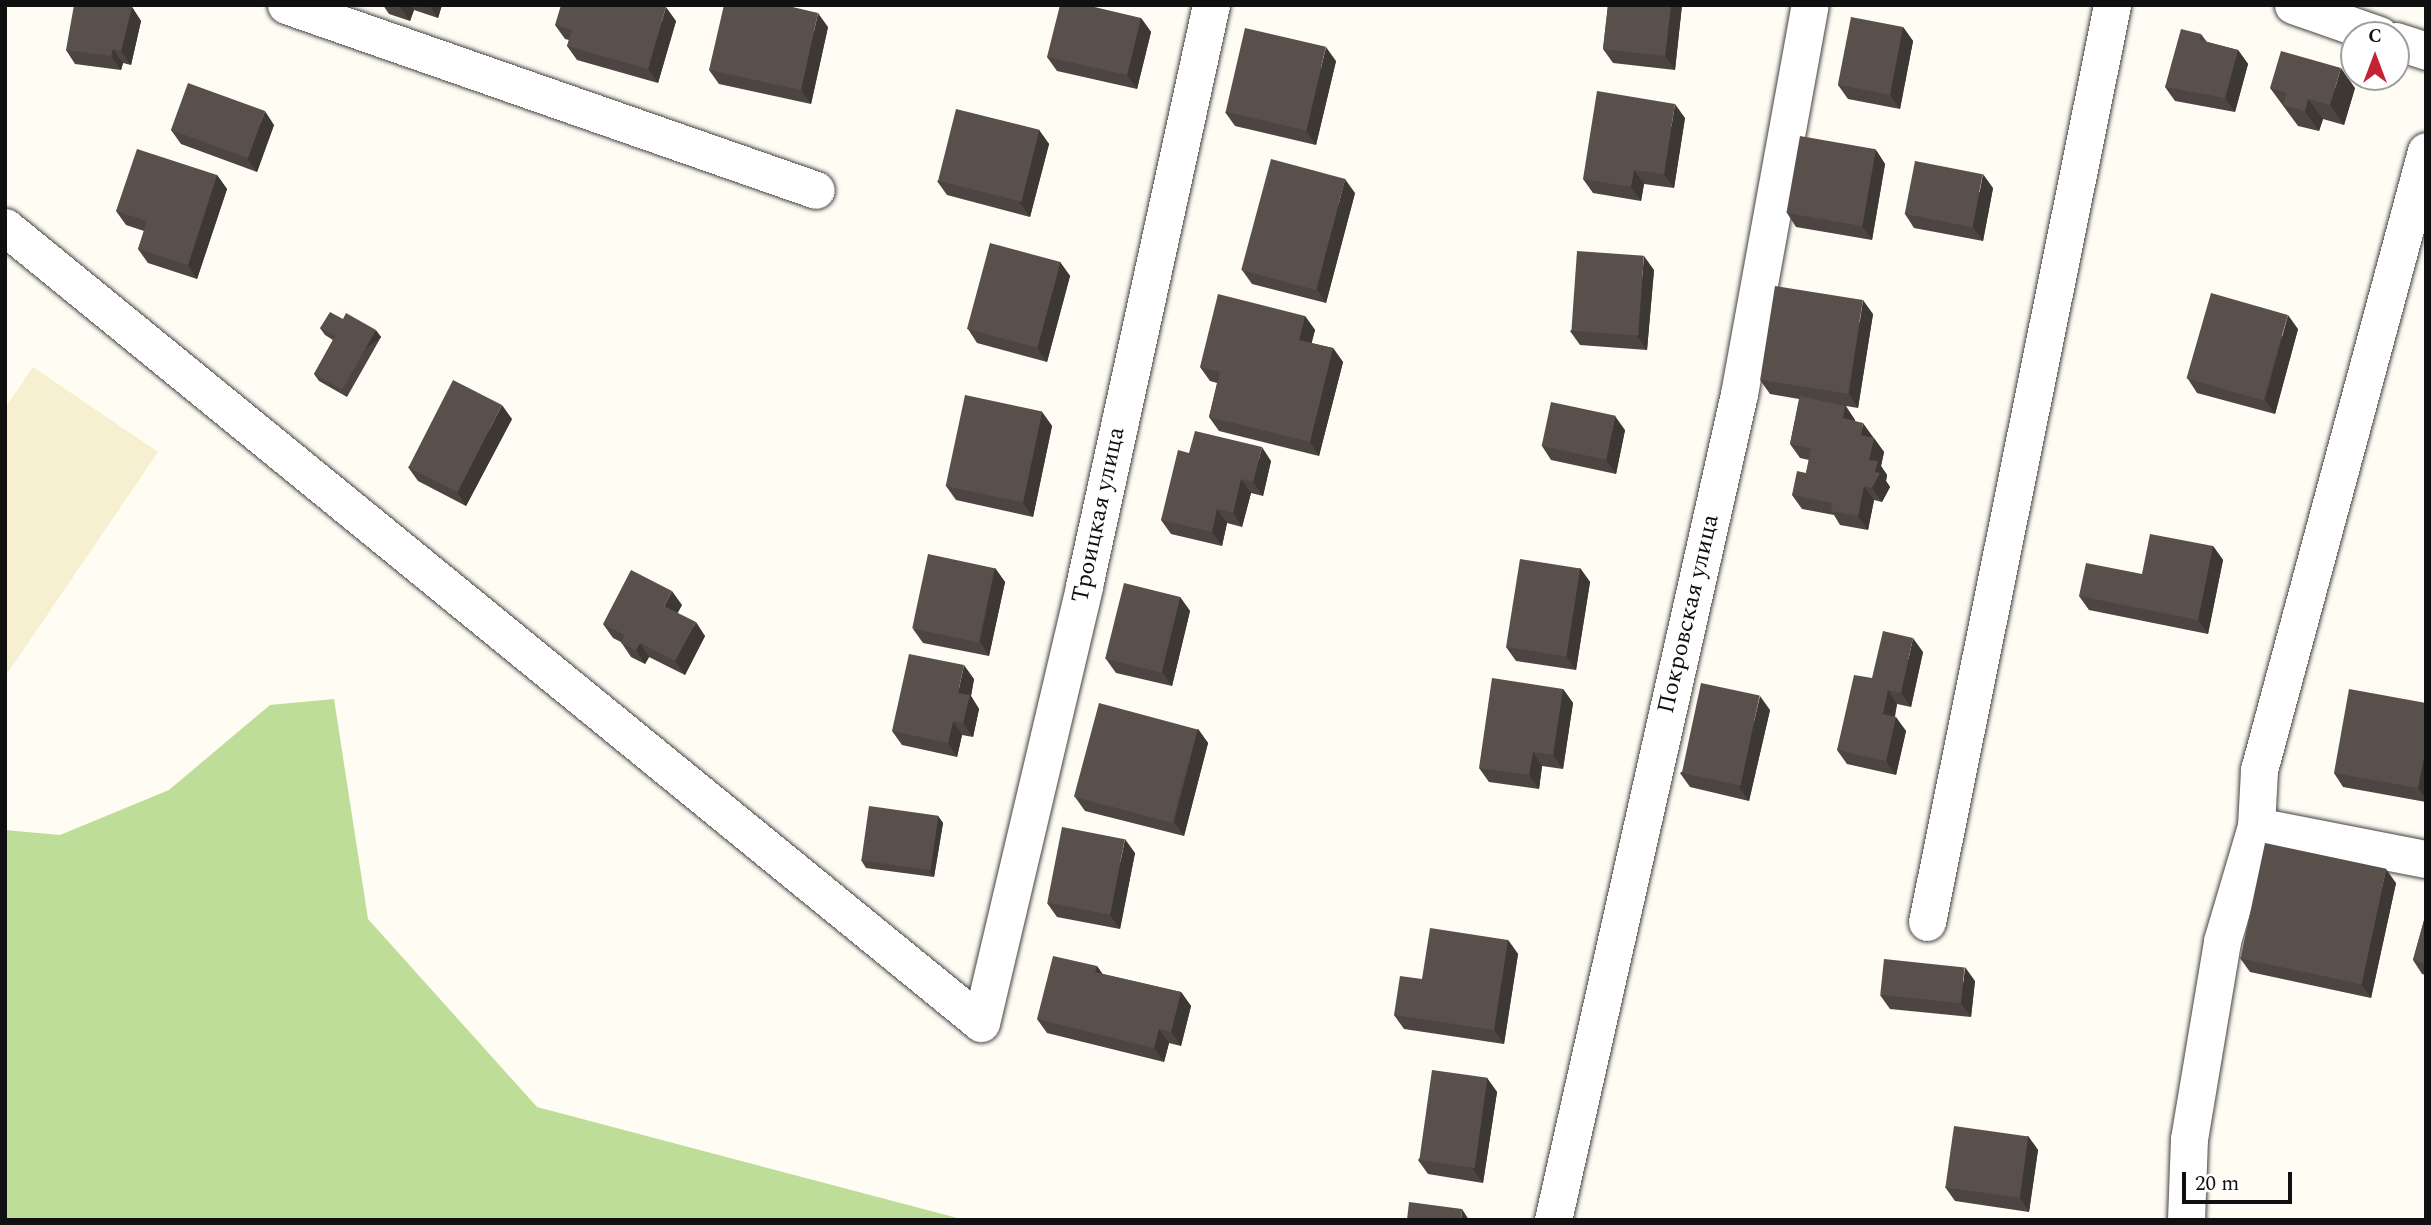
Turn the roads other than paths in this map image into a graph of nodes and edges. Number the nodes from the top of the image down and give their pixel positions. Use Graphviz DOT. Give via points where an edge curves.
graph roads {
  1 [pos="286,5"];
  2 [pos="1211,5"];
  3 [pos="1810,5"];
  4 [pos="2112,5"];
  5 [pos="2293,5"];
  6 [pos="2340,21"];
  7 [pos="2426,151"];
  8 [pos="816,190"];
  9 [pos="5,228"];
  10 [pos="2256,826"];
  11 [pos="2426,859"];
  12 [pos="1927,922"];
  13 [pos="1553,1220"];
  14 [pos="2186,1220"];
  1 -- 8 [label="street"];
  2 -- 9 [label="street, Троицкая улица" via="1084,586 981,1023"];
  3 -- 13 [label="street, Покровская улица" via="1739,394"];
  4 -- 12 [label="street"];
  5 -- 6 [label="street"];
  7 -- 10 [label="street" via="2259,770"];
  10 -- 11 [label="street"];
  10 -- 14 [label="street" via="2222,941 2189,1139"];
}
